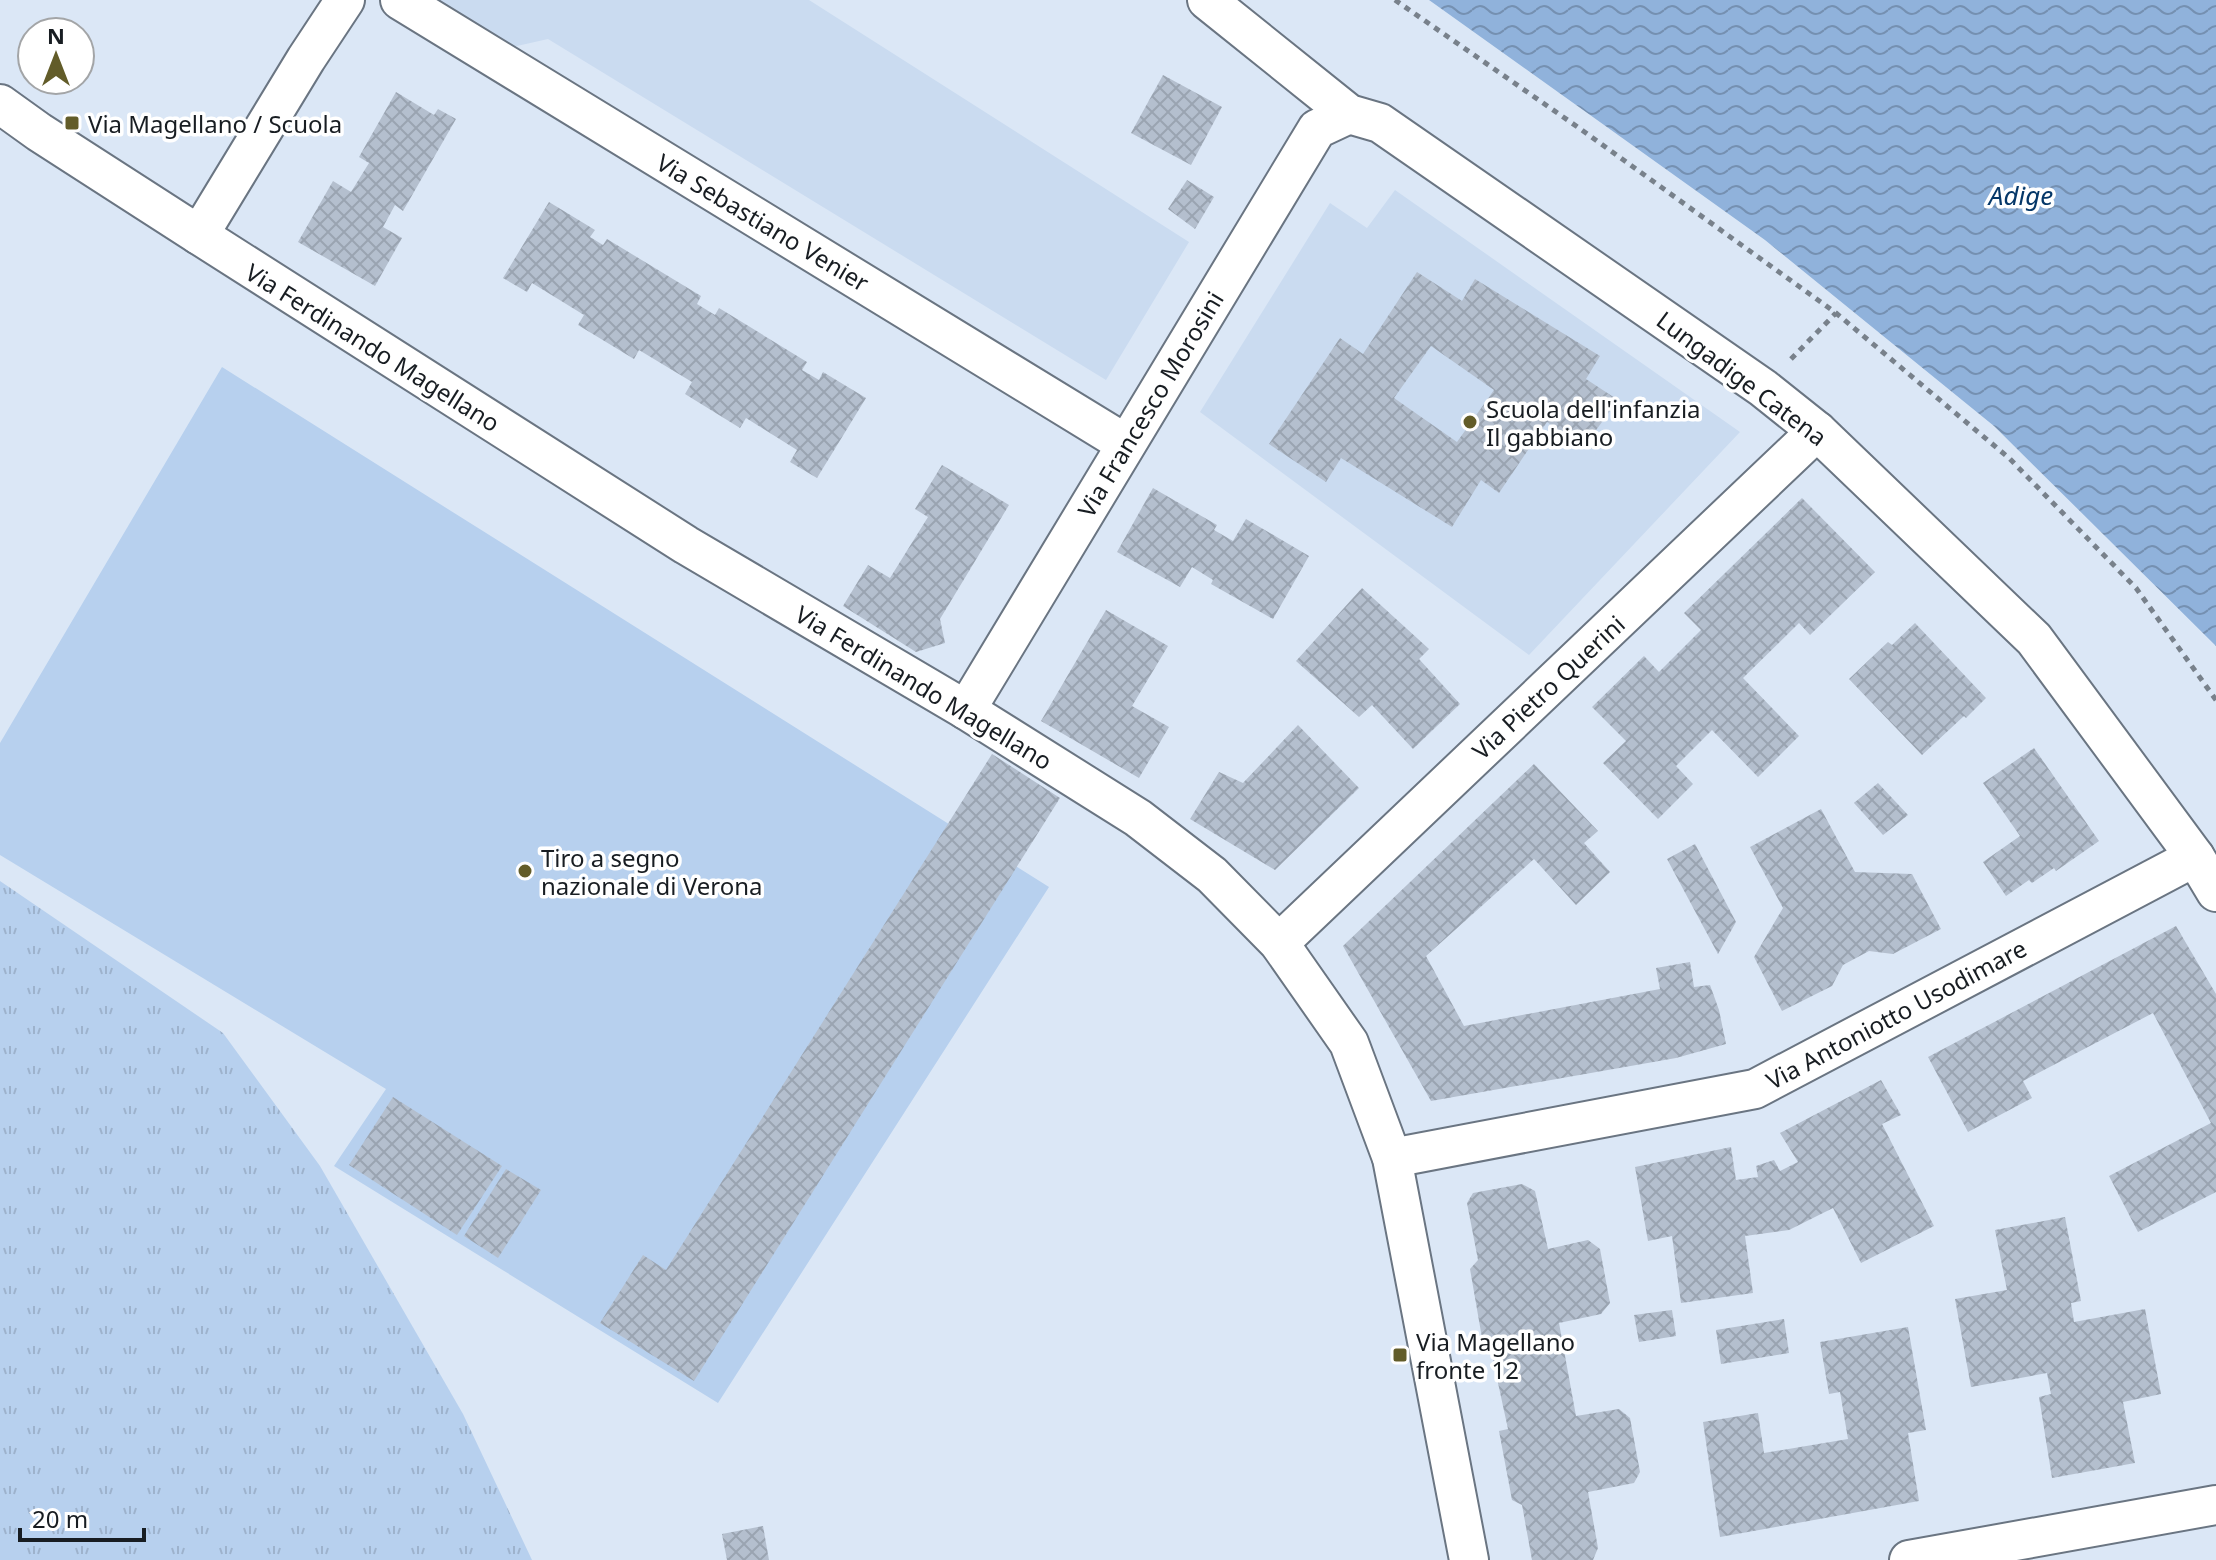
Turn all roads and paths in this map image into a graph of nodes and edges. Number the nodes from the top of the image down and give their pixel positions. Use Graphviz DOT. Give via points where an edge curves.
graph roads {
  1 [pos="345,0"];
  2 [pos="400,0"];
  3 [pos="1207,0"];
  4 [pos="1395,0"];
  5 [pos="0,104"];
  6 [pos="1349,114"];
  7 [pos="199,235"];
  8 [pos="1836,313"];
  9 [pos="1791,359"];
  10 [pos="1817,431"];
  11 [pos="1126,444"];
  12 [pos="2216,700"];
  13 [pos="966,710"];
  14 [pos="2195,857"];
  15 [pos="2216,892"];
  16 [pos="1279,943"];
  17 [pos="1392,1158"];
  18 [pos="2216,1505"];
  19 [pos="2068,1547"];
  20 [pos="1469,1560"];
  21 [pos="1909,1560"];
  1 -- 7 [label="street"];
  2 -- 11 [label="street, Via Sebastiano Venier"];
  3 -- 6 [label="street, Lungadige Catena"];
  4 -- 8 [label="path"];
  5 -- 7 [label="street, Via Ferdinando Magellano"];
  6 -- 10 [label="street, Lungadige Catena" via="1380,123 1763,388"];
  6 -- 11 [label="street, Via Francesco Morosini" via="1317,129"];
  7 -- 13 [label="street, Via Ferdinando Magellano" via="686,545"];
  8 -- 9 [label="path"];
  8 -- 12 [label="path" via="2020,469 2136,588"];
  10 -- 14 [label="street, Lungadige Catena" via="2034,639"];
  10 -- 16 [label="street, Via Pietro Querini"];
  11 -- 13 [label="street, Via Francesco Morosini"];
  13 -- 16 [label="street, Via Ferdinando Magellano" via="1138,818 1212,875"];
  14 -- 15 [label="street, Lungadige Catena"];
  14 -- 17 [label="street, Via Antoniotto Usodimare" via="1755,1089"];
  16 -- 17 [label="street, Via Ferdinando Magellano" via="1349,1043"];
  17 -- 20 [label="street, Via Ferdinando Magellano"];
  18 -- 19 [label="street"];
  19 -- 21 [label="street"];
}
